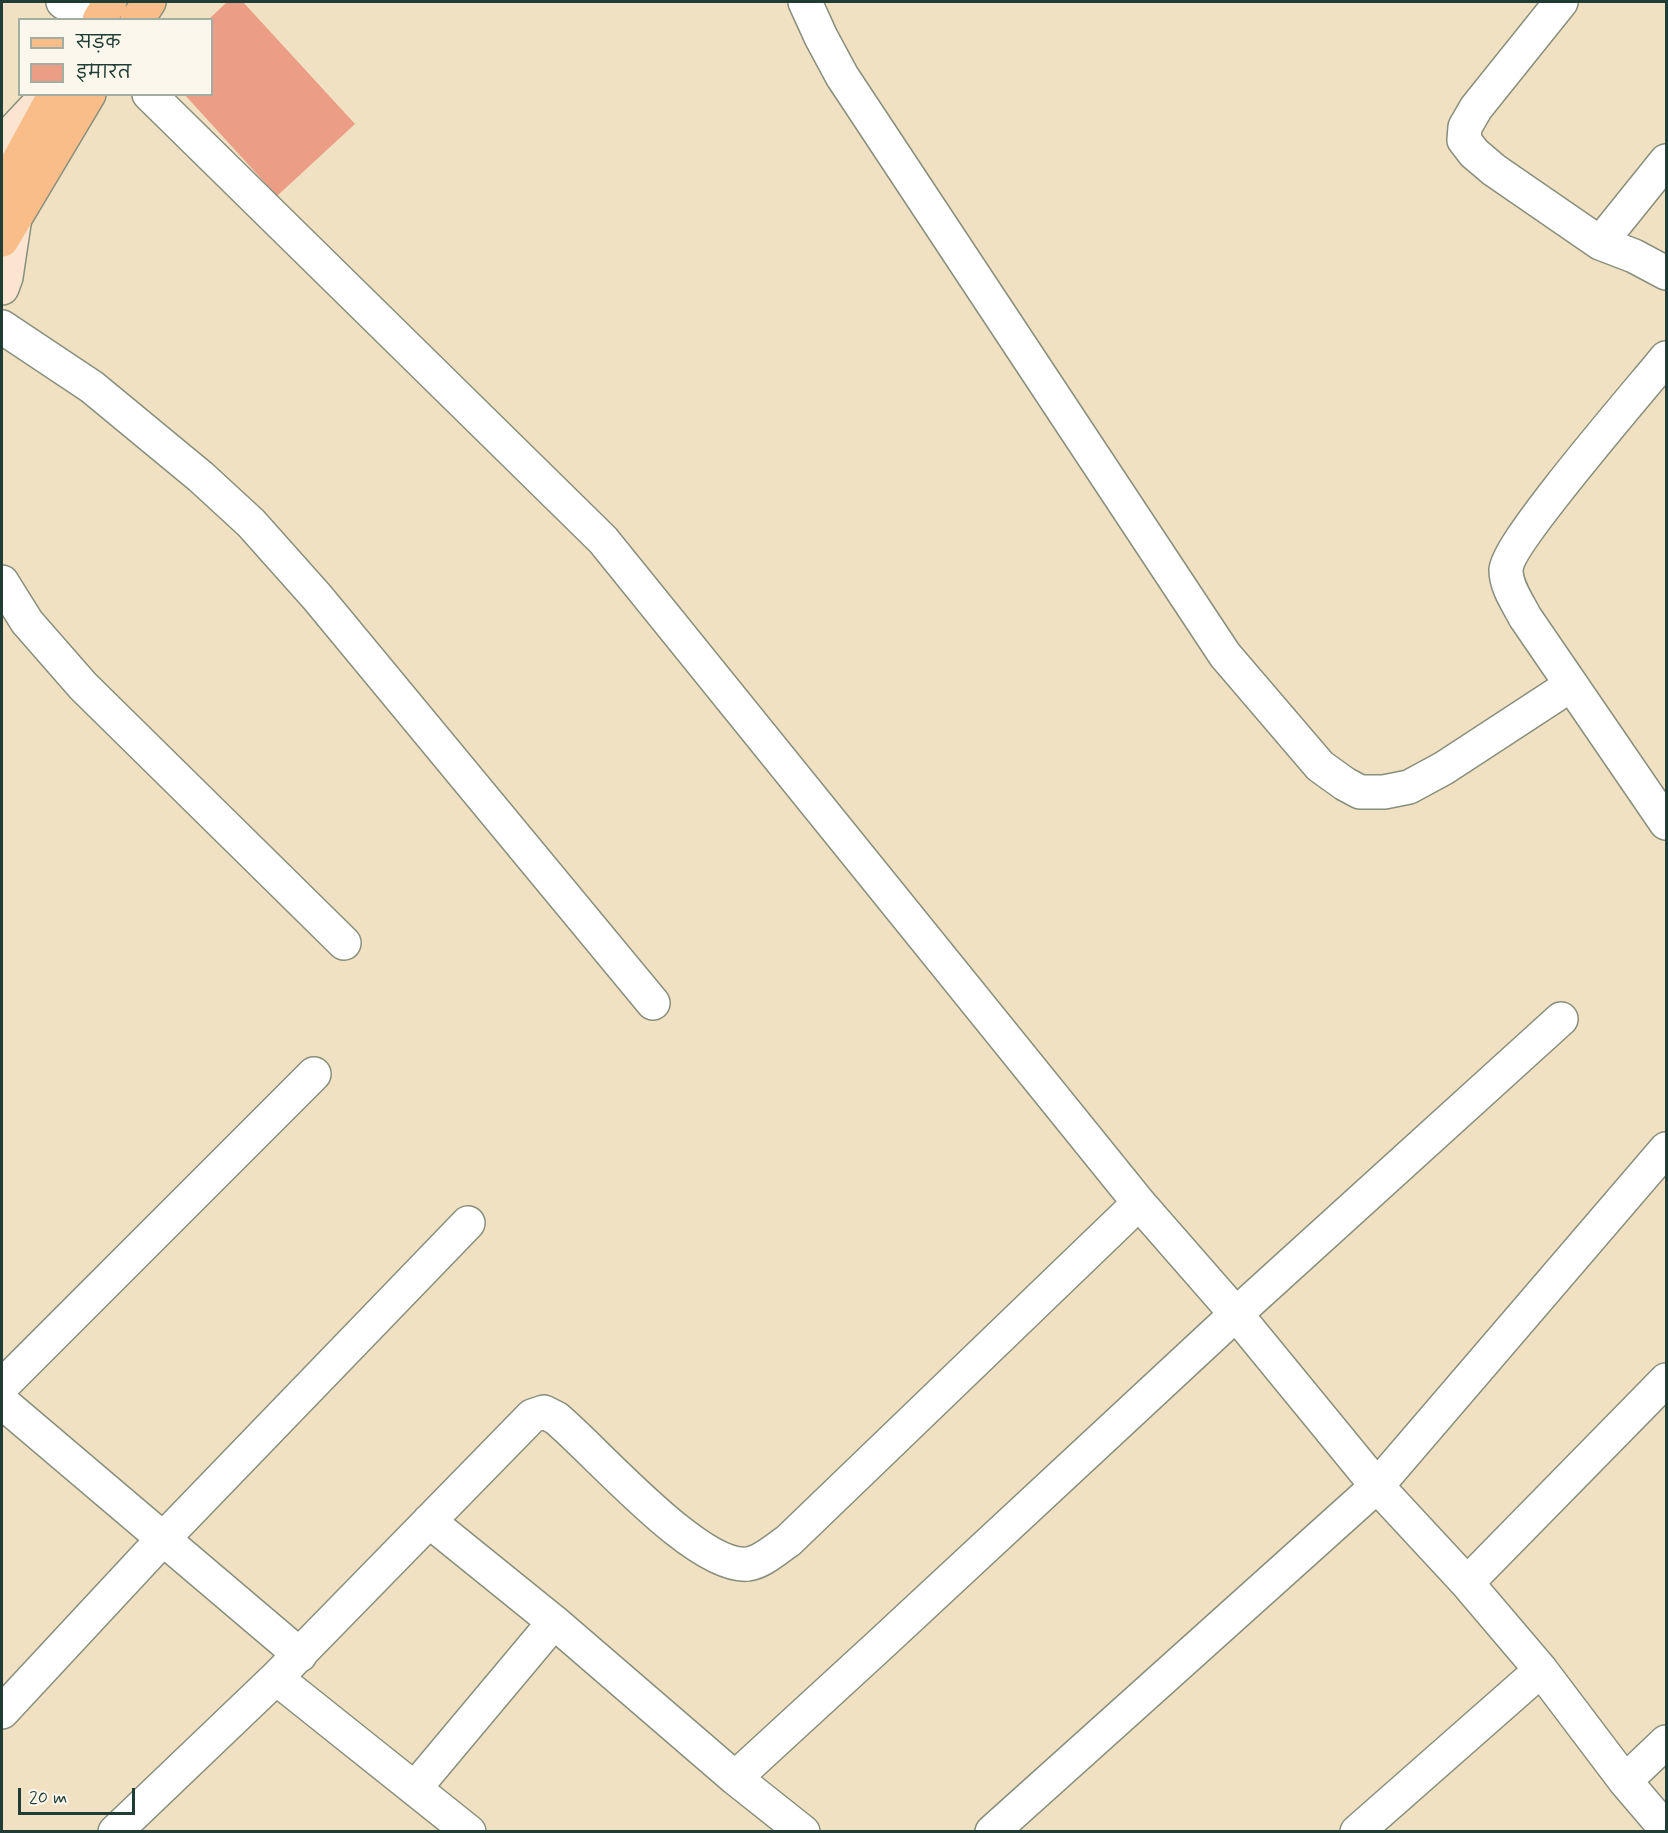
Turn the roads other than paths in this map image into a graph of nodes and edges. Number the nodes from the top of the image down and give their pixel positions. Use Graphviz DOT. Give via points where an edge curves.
graph roads {
  1 [pos="63,2"];
  2 [pos="110,2"];
  3 [pos="149,2"];
  4 [pos="805,2"];
  5 [pos="1561,2"];
  6 [pos="89,18"];
  7 [pos="100,18"];
  8 [pos="138,18"];
  9 [pos="46,96"];
  10 [pos="54,96"];
  11 [pos="88,96"];
  12 [pos="151,96"];
  13 [pos="2,143"];
  14 [pos="1666,161"];
  15 [pos="6,216"];
  16 [pos="1600,243"];
  17 [pos="1666,273"];
  18 [pos="2,288"];
  19 [pos="2,327"];
  20 [pos="1666,358"];
  21 [pos="2,582"];
  22 [pos="1571,685"];
  23 [pos="1665,819"];
  24 [pos="344,943"];
  25 [pos="653,1003"];
  26 [pos="1561,1019"];
  27 [pos="314,1074"];
  28 [pos="1666,1149"];
  29 [pos="1139,1203"];
  30 [pos="468,1223"];
  31 [pos="1236,1314"];
  32 [pos="1666,1380"];
  33 [pos="2,1386"];
  34 [pos="2,1402"];
  35 [pos="1377,1486"];
  36 [pos="429,1521"];
  37 [pos="162,1540"];
  38 [pos="1467,1583"];
  39 [pos="554,1622"];
  40 [pos="300,1655"];
  41 [pos="1541,1670"];
  42 [pos="276,1678"];
  43 [pos="2,1712"];
  44 [pos="1666,1742"];
  45 [pos="735,1778"];
  46 [pos="1625,1781"];
  47 [pos="415,1788"];
  48 [pos="1666,1829"];
  49 [pos="115,1832"];
  50 [pos="469,1832"];
  51 [pos="803,1832"];
  52 [pos="992,1832"];
  53 [pos="1357,1832"];
  1 -- 6 [label="street"];
  2 -- 7 [label="main road"];
  3 -- 8 [label="main road"];
  4 -- 22 [label="street" via="842,76 1225,656 1320,766 1360,792 1409,787"];
  5 -- 16 [label="street" via="1476,108 1465,127 1464,140 1494,170"];
  9 -- 13 [label="street"];
  10 -- 15 [label="main road"];
  11 -- 15 [label="main road"];
  12 -- 29 [label="street" via="603,540"];
  14 -- 16 [label="street"];
  15 -- 18 [label="street" via="6,277"];
  16 -- 17 [label="street"];
  19 -- 25 [label="street" via="92,387 250,523 317,597"];
  20 -- 22 [label="street" via="1540,513 1506,569 1509,586 1525,617"];
  21 -- 24 [label="street" via="27,622 83,686"];
  22 -- 23 [label="street"];
  26 -- 31 [label="street"];
  27 -- 33 [label="street"];
  28 -- 35 [label="street"];
  29 -- 31 [label="street"];
  29 -- 36 [label="street" via="788,1541 760,1560 729,1563 680,1533 567,1427 544,1412 525,1422"];
  30 -- 37 [label="street"];
  31 -- 35 [label="street"];
  31 -- 45 [label="street"];
  32 -- 38 [label="street"];
  34 -- 37 [label="street"];
  35 -- 38 [label="street"];
  35 -- 52 [label="street"];
  36 -- 39 [label="street"];
  36 -- 40 [label="street"];
  37 -- 40 [label="street"];
  37 -- 43 [label="street"];
  38 -- 41 [label="street"];
  39 -- 45 [label="street"];
  39 -- 47 [label="street"];
  40 -- 42 [label="street"];
  41 -- 46 [label="street"];
  41 -- 53 [label="street"];
  42 -- 47 [label="street"];
  42 -- 49 [label="street"];
  44 -- 46 [label="street"];
  45 -- 51 [label="street"];
  46 -- 48 [label="street"];
  47 -- 50 [label="street"];
}
